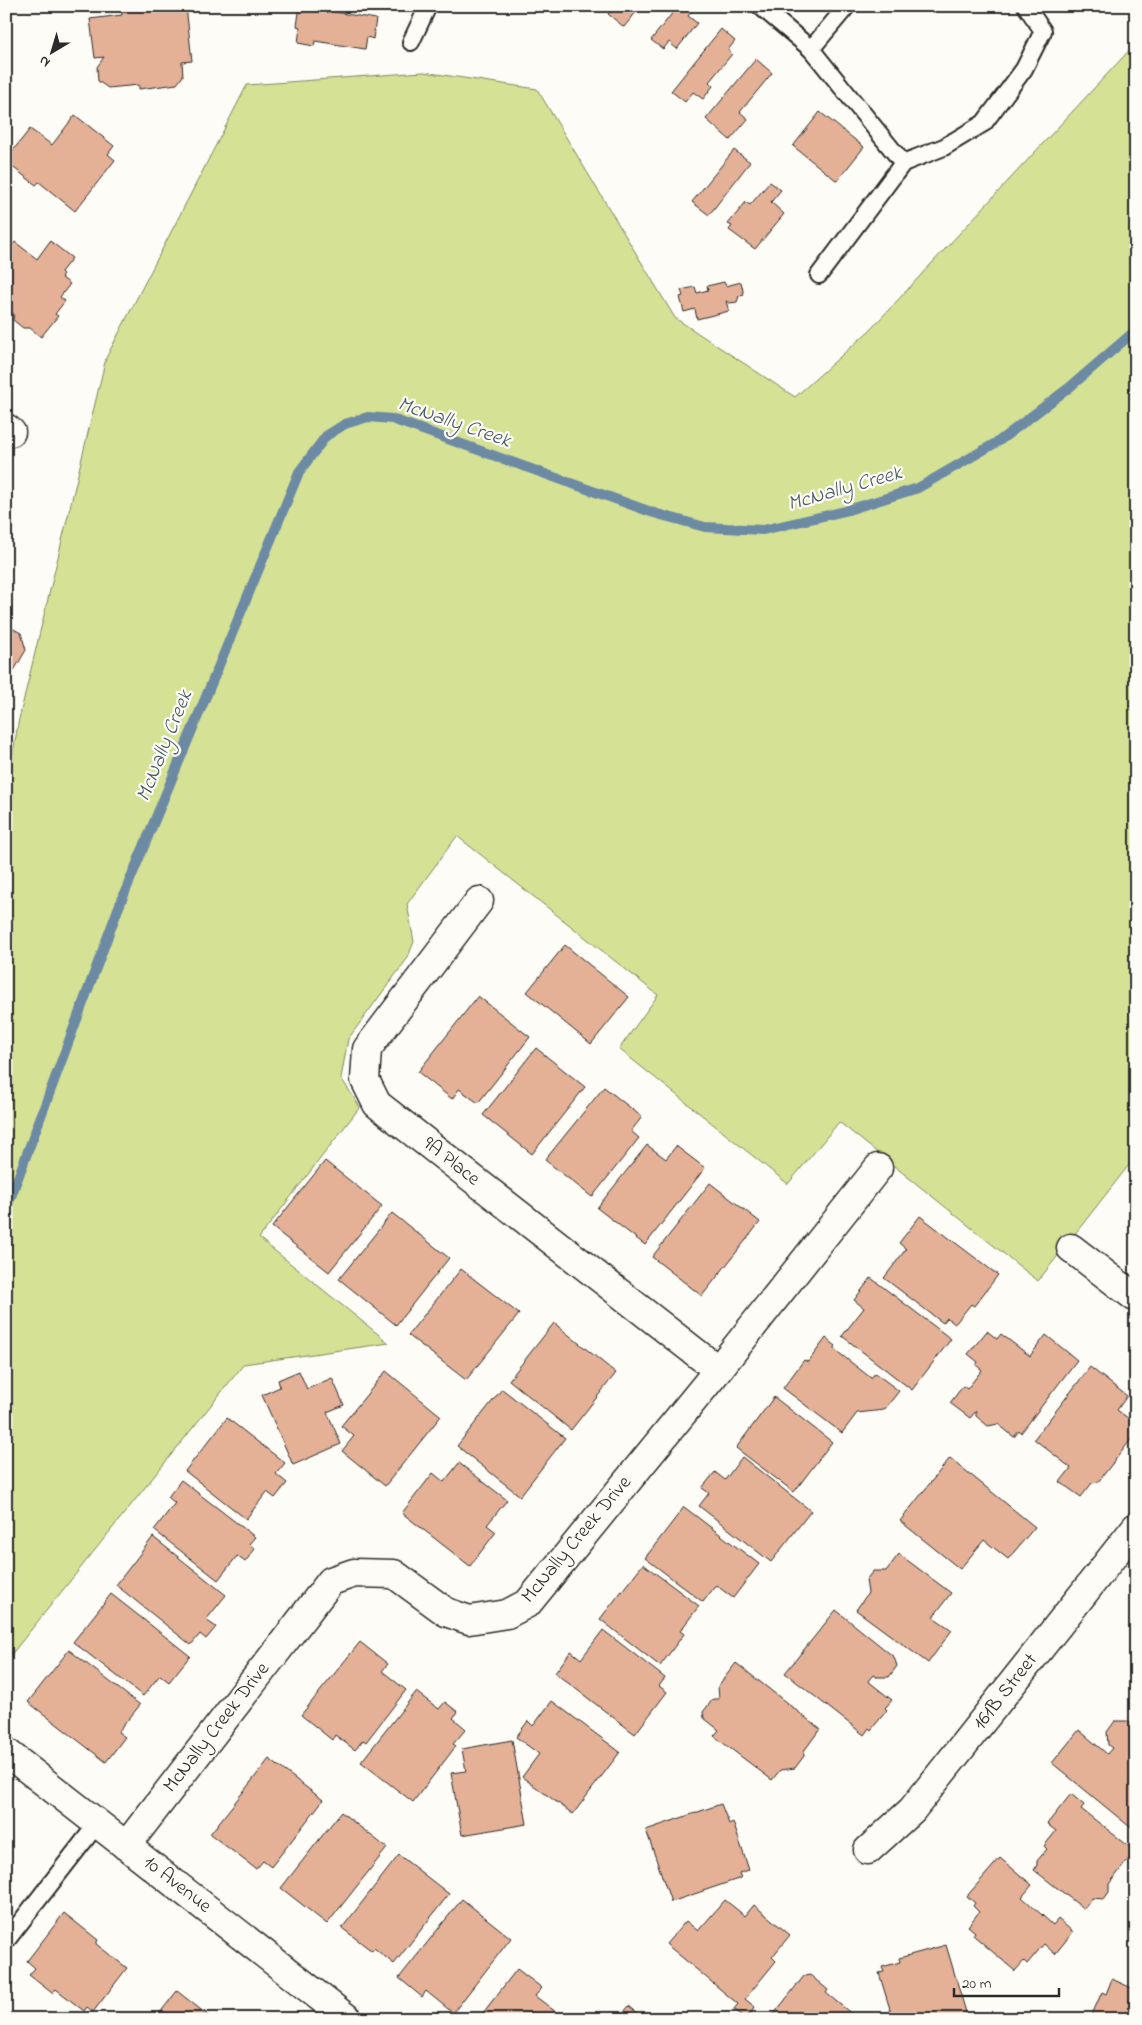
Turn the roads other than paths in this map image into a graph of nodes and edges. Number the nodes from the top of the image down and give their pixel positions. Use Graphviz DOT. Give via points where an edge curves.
graph roads {
  1 [pos="428,6"];
  2 [pos="760,6"];
  3 [pos="847,6"];
  4 [pos="1026,6"];
  5 [pos="411,42"];
  6 [pos="812,49"];
  7 [pos="903,163"];
  8 [pos="819,274"];
  9 [pos="479,901"];
  10 [pos="878,1168"];
  11 [pos="1071,1248"];
  12 [pos="1136,1298"];
  13 [pos="718,1370"];
  14 [pos="1136,1527"];
  15 [pos="6,1752"];
  16 [pos="97,1824"];
  17 [pos="126,1846"];
  18 [pos="868,1850"];
  19 [pos="6,1941"];
  20 [pos="348,2019"];
  1 -- 5 [label="lane"];
  2 -- 6 [label="lane"];
  3 -- 6 [label="lane"];
  4 -- 7 [label="lane" via="1043,31 1024,69 984,123 944,147"];
  6 -- 7 [label="lane"];
  7 -- 8 [label="lane"];
  9 -- 13 [label="street, 9A Place" via="367,1049 365,1080 377,1104"];
  10 -- 13 [label="street, McNally Creek Drive"];
  11 -- 12 [label="street"];
  13 -- 17 [label="street, McNally Creek Drive" via="528,1603 507,1614 469,1620 446,1612 394,1574 354,1573 331,1581"];
  14 -- 18 [label="street, 161B Street" via="912,1810"];
  15 -- 16 [label="street, 10 Avenue"];
  16 -- 17 [label="street, 10 Avenue"];
  16 -- 19 [label="lane"];
  17 -- 20 [label="street, 10 Avenue"];
}
